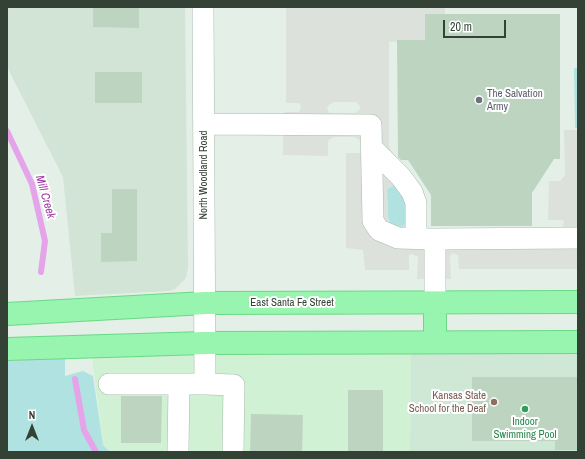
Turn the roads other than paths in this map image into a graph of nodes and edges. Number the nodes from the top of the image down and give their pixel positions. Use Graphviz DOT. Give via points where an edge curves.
graph roads {
  1 [pos="203,7"];
  2 [pos="204,124"];
  3 [pos="372,148"];
  4 [pos="578,238"];
  5 [pos="426,239"];
  6 [pos="578,302"];
  7 [pos="205,303"];
  8 [pos="435,303"];
  9 [pos="7,314"];
  10 [pos="435,342"];
  11 [pos="578,342"];
  12 [pos="204,343"];
  13 [pos="7,349"];
  14 [pos="109,384"];
  15 [pos="179,384"];
  16 [pos="205,384"];
  17 [pos="178,452"];
  18 [pos="233,452"];
  1 -- 2 [label="street, North Woodland Road"];
  2 -- 3 [label="street" via="371,125"];
  2 -- 7 [label="street, North Woodland Road"];
  3 -- 5 [label="street" via="412,192"];
  3 -- 5 [label="street" via="373,221 379,230 398,238"];
  4 -- 5 [label="street"];
  5 -- 8 [label="street"];
  6 -- 8 [label="main road, East Santa Fe Street"];
  7 -- 8 [label="main road, East Santa Fe Street"];
  7 -- 9 [label="main road, East Santa Fe Street"];
  7 -- 12 [label="street, North Woodland Road"];
  8 -- 10 [label="main road"];
  10 -- 11 [label="main road"];
  10 -- 12 [label="main road"];
  12 -- 13 [label="main road"];
  12 -- 16 [label="street, North Woodland Road"];
  14 -- 15 [label="street"];
  15 -- 16 [label="street"];
  15 -- 17 [label="street"];
  16 -- 18 [label="street" via="234,385"];
}
